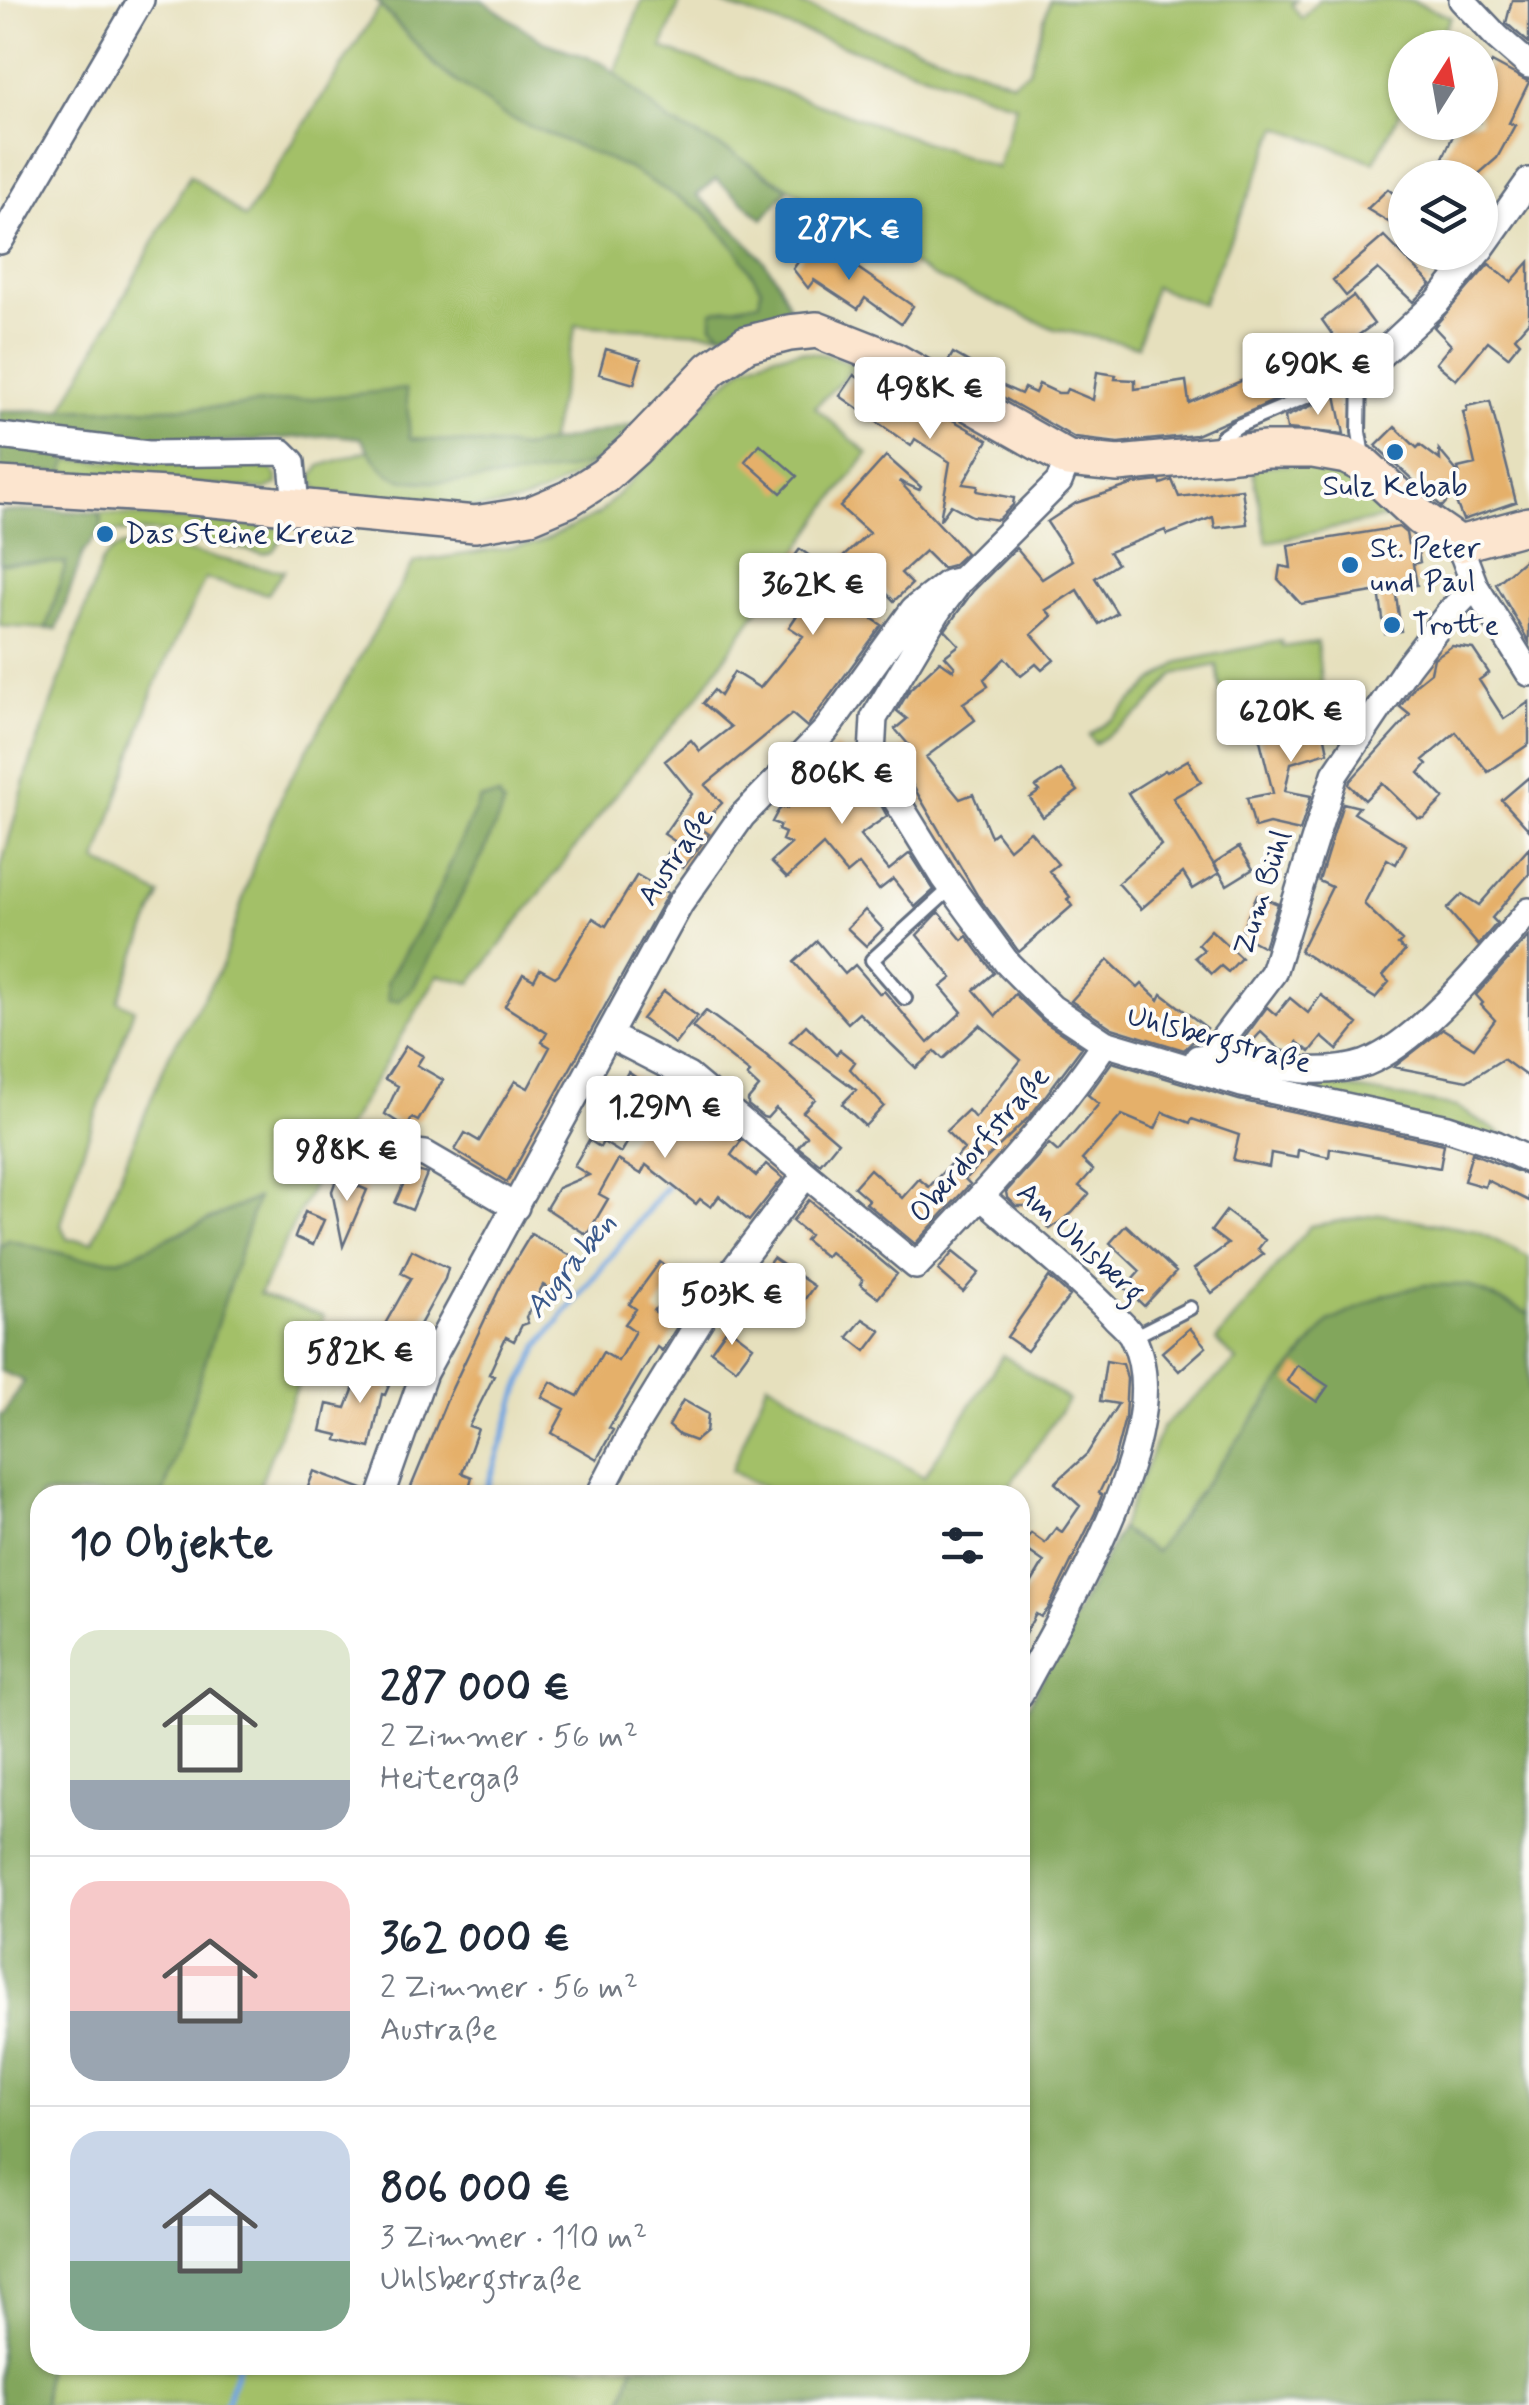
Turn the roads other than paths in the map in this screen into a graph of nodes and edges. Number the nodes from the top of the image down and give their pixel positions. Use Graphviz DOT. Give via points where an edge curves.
graph roads {
  1 [pos="141,0"];
  2 [pos="1462,0"];
  3 [pos="1529,65"];
  4 [pos="1529,181"];
  5 [pos="1498,224"];
  6 [pos="0,241"];
  7 [pos="1463,270"];
  8 [pos="1360,374"];
  9 [pos="0,436"];
  10 [pos="1216,455"];
  11 [pos="1068,458"];
  12 [pos="1364,465"];
  13 [pos="0,485"];
  14 [pos="296,506"];
  15 [pos="1529,525"];
  16 [pos="1459,544"];
  17 [pos="962,580"];
  18 [pos="1476,586"];
  19 [pos="1529,673"];
  20 [pos="951,888"];
  21 [pos="1529,910"];
  22 [pos="904,998"];
  23 [pos="610,1036"];
  24 [pos="1105,1044"];
  25 [pos="1210,1055"];
  26 [pos="1175,1064"];
  27 [pos="364,1146"];
  28 [pos="1529,1160"];
  29 [pos="805,1176"];
  30 [pos="982,1197"];
  31 [pos="516,1207"];
  32 [pos="1190,1308"];
  33 [pos="1133,1337"];
  34 [pos="384,1485"];
  35 [pos="604,1485"];
  36 [pos="1030,1675"];
  1 -- 6 [label="street"];
  2 -- 3 [label="street"];
  4 -- 5 [label="street"];
  7 -- 8 [label="street"];
  8 -- 10 [label="lane" via="1238,426 1222,437"];
  8 -- 12 [label="lane"];
  9 -- 14 [label="street" via="148,454 282,452 292,462"];
  10 -- 11 [label="street" via="1118,464"];
  10 -- 12 [label="street" via="1313,450"];
  11 -- 14 [label="street" via="893,360 817,330 746,344 711,369 604,476 530,515 475,524"];
  11 -- 17 [label="street, Austraße" via="1060,482"];
  12 -- 16 [label="street"];
  13 -- 14 [label="street"];
  15 -- 16 [label="street"];
  16 -- 18 [label="street"];
  17 -- 20 [label="street, Uhlsbergstraße" via="888,691 871,743 873,761"];
  17 -- 23 [label="street, Austraße" via="913,610 826,730 742,816 680,904"];
  18 -- 19 [label="street"];
  18 -- 25 [label="street, Zum Bühl" via="1408,666 1335,774 1273,973"];
  20 -- 22 [label="lane" via="872,960"];
  20 -- 24 [label="street, Uhlsbergstraße" via="1007,963 1052,1008"];
  21 -- 25 [label="street" via="1471,978 1397,1046 1361,1065 1309,1070"];
  23 -- 29 [label="street, Oberdorfstraße" via="688,1076"];
  23 -- 31 [label="street, Austraße"];
  24 -- 26 [label="street, Uhlsbergstraße"];
  24 -- 30 [label="street, Oberdorfstraße"];
  25 -- 26 [label="street"];
  26 -- 28 [label="street, Uhlsbergstraße" via="1448,1128"];
  27 -- 31 [label="street" via="424,1154"];
  29 -- 30 [label="street, Oberdorfstraße" via="916,1266"];
  29 -- 35 [label="street" via="721,1286"];
  30 -- 33 [label="street, Am Uhlsberg"];
  31 -- 34 [label="street, Austraße" via="424,1372"];
  32 -- 33 [label="lane, Am Uhlsberg"];
  33 -- 36 [label="street, Am Uhlsberg" via="1144,1405 1117,1508"];
}
